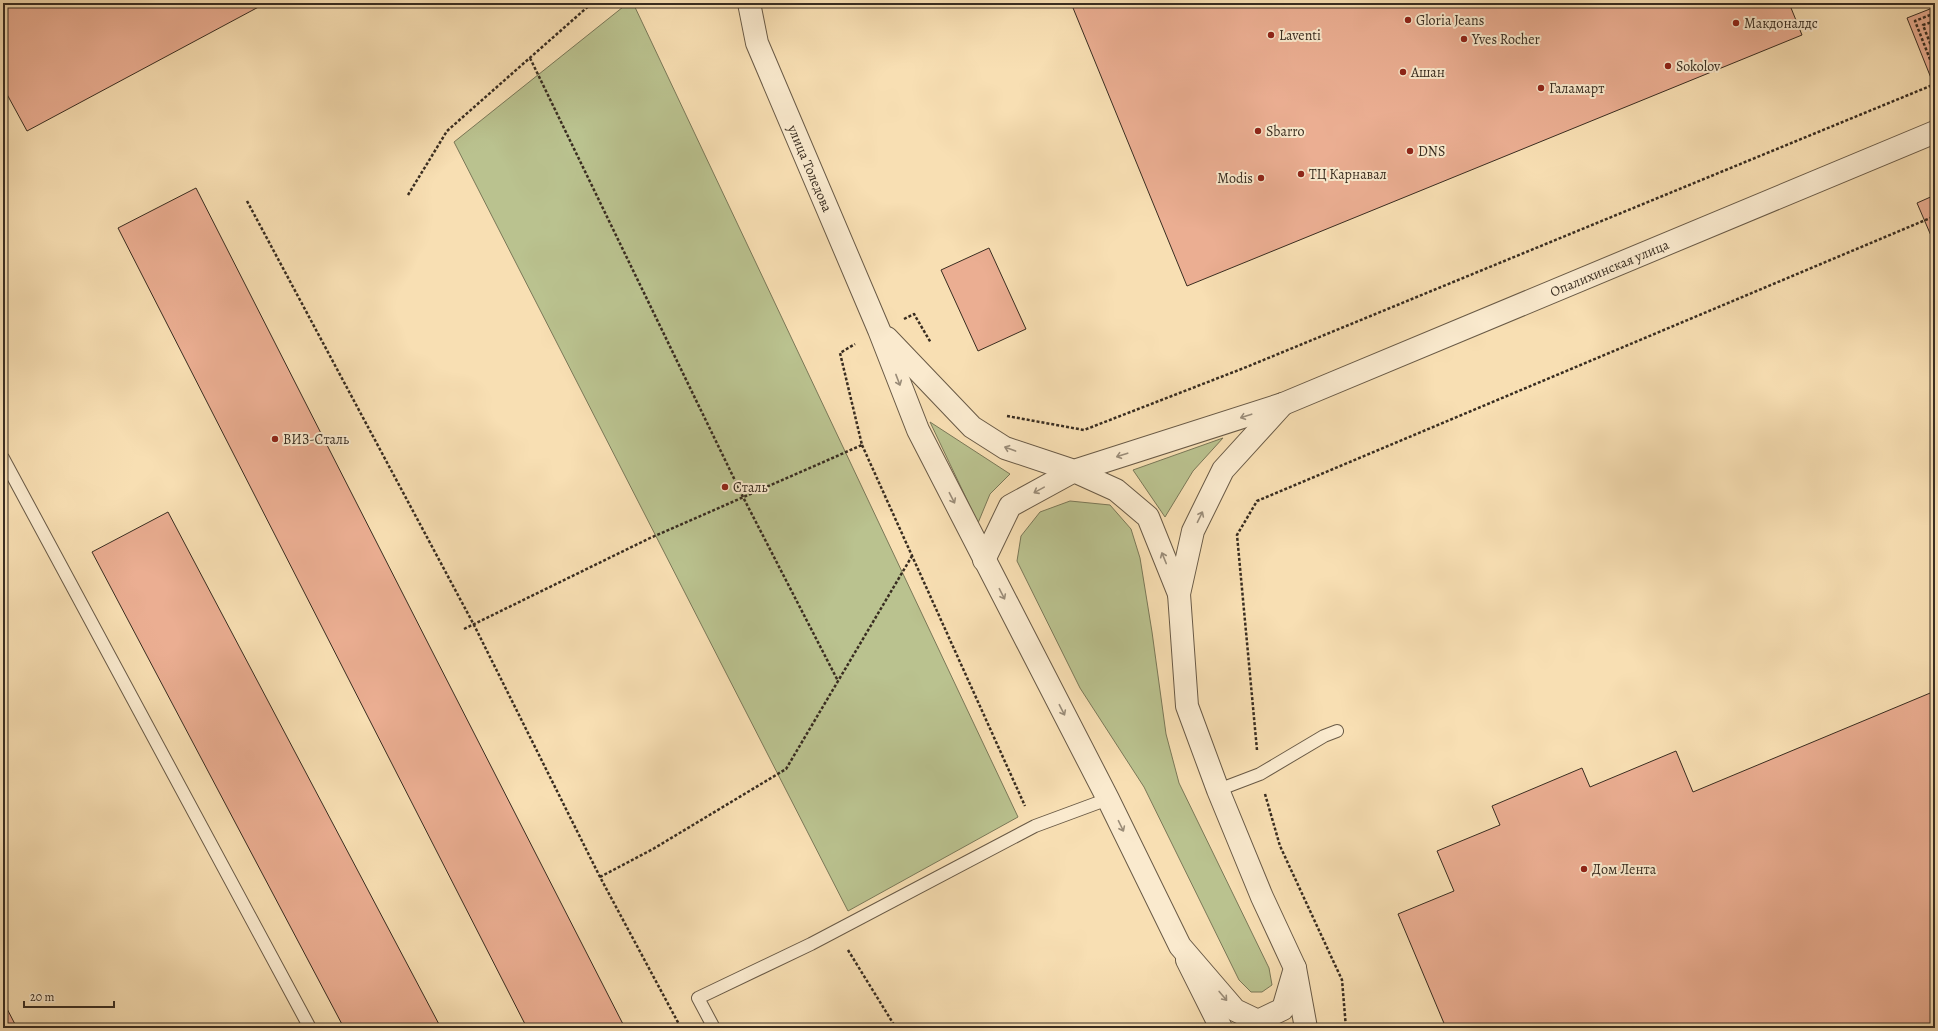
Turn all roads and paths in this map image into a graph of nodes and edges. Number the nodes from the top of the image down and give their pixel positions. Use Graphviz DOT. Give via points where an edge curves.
graph roads {
  1 [pos="592,3"];
  2 [pos="749,3"];
  3 [pos="1935,13"];
  4 [pos="1935,21"];
  5 [pos="1935,56"];
  6 [pos="530,58"];
  7 [pos="1935,72"];
  8 [pos="1935,84"];
  9 [pos="1935,132"];
  10 [pos="408,195"];
  11 [pos="247,201"];
  12 [pos="1935,216"];
  13 [pos="879,330"];
  14 [pos="933,345"];
  15 [pos="1283,404"];
  16 [pos="1000,415"];
  17 [pos="862,445"];
  18 [pos="3,458"];
  19 [pos="1074,471"];
  20 [pos="743,497"];
  21 [pos="912,556"];
  22 [pos="984,560"];
  23 [pos="1179,594"];
  24 [pos="474,625"];
  25 [pos="464,630"];
  26 [pos="838,681"];
  27 [pos="1337,731"];
  28 [pos="1260,774"];
  29 [pos="1218,790"];
  30 [pos="1108,798"];
  31 [pos="1035,826"];
  32 [pos="600,877"];
  33 [pos="836,930"];
  34 [pos="1180,946"];
  35 [pos="1295,968"];
  36 [pos="310,1028"];
  37 [pos="681,1028"];
  38 [pos="714,1028"];
  39 [pos="896,1028"];
  40 [pos="1221,1028"];
  41 [pos="1306,1028"];
  42 [pos="1346,1028"];
  1 -- 6 [label="path"];
  2 -- 13 [label="street, улица Толедова" via="757,43"];
  3 -- 7 [label="path" via="1915,21"];
  4 -- 5 [label="path" via="1923,25"];
  6 -- 10 [label="path" via="447,131"];
  6 -- 20 [label="path"];
  8 -- 16 [label="path" via="1251,365 1084,430"];
  9 -- 15 [label="street, Опалихинская улица"];
  11 -- 24 [label="path"];
  12 -- 28 [label="path" via="1257,501 1237,535"];
  13 -- 14 [label="path" via="914,314"];
  13 -- 17 [label="path" via="840,353"];
  19 -- 13 [label="street, one-way" via="1005,448 972,427"];
  13 -- 22 [label="street, улица Толедова, one-way" via="918,430"];
  15 -- 19 [label="street, Опалихинская улица, one-way"];
  23 -- 15 [label="street, one-way" via="1193,531 1223,470"];
  17 -- 20 [label="path"];
  17 -- 21 [label="path"];
  18 -- 36 [label="lane"];
  19 -- 22 [label="street, Опалихинская улица, one-way" via="1010,506"];
  23 -- 19 [label="street, one-way" via="1148,517 1116,490"];
  20 -- 24 [label="path" via="641,542"];
  20 -- 26 [label="path"];
  21 -- 26 [label="path"];
  21 -- 31 [label="path"];
  22 -- 30 [label="street, улица Толедова, one-way"];
  23 -- 29 [label="street" via="1187,706"];
  24 -- 25 [label="path"];
  24 -- 32 [label="path"];
  26 -- 32 [label="path" via="786,770 653,849"];
  27 -- 28 [label="lane"];
  28 -- 29 [label="lane"];
  28 -- 42 [label="path" via="1280,846 1342,980"];
  29 -- 35 [label="street" via="1262,897"];
  30 -- 31 [label="lane"];
  30 -- 34 [label="street, улица Толедова, one-way"];
  31 -- 33 [label="lane"];
  32 -- 37 [label="path"];
  33 -- 38 [label="lane" via="698,998"];
  33 -- 39 [label="path"];
  34 -- 35 [label="street, one-way" via="1235,1010 1258,1021 1283,1009"];
  34 -- 40 [label="street"];
  35 -- 41 [label="street"];
}
